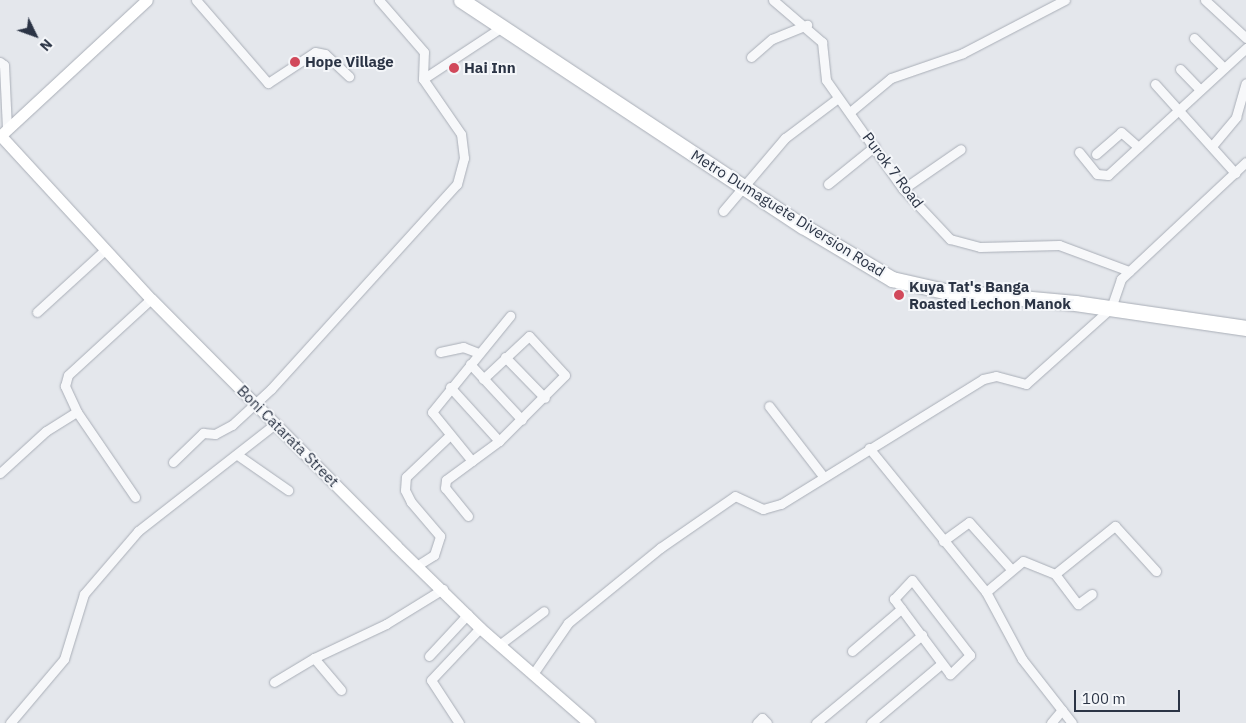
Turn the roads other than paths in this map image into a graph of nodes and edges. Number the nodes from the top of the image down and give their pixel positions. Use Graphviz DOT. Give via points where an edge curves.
graph roads {
  1 [pos="147,0"];
  2 [pos="196,0"];
  3 [pos="379,0"];
  4 [pos="461,0"];
  5 [pos="773,0"];
  6 [pos="1065,0"];
  7 [pos="1205,0"];
  8 [pos="807,26"];
  9 [pos="502,27"];
  10 [pos="1194,38"];
  11 [pos="1246,38"];
  12 [pos="1246,48"];
  13 [pos="751,57"];
  14 [pos="0,62"];
  15 [pos="1224,68"];
  16 [pos="1180,69"];
  17 [pos="349,76"];
  18 [pos="424,79"];
  19 [pos="1155,84"];
  20 [pos="1246,84"];
  21 [pos="1200,90"];
  22 [pos="838,98"];
  23 [pos="1180,108"];
  24 [pos="850,112"];
  25 [pos="3,133"];
  26 [pos="875,146"];
  27 [pos="1212,146"];
  28 [pos="1138,147"];
  29 [pos="961,149"];
  30 [pos="1079,152"];
  31 [pos="1096,154"];
  32 [pos="1246,162"];
  33 [pos="1236,173"];
  34 [pos="828,184"];
  35 [pos="744,186"];
  36 [pos="903,189"];
  37 [pos="723,211"];
  38 [pos="105,250"];
  39 [pos="1129,271"];
  40 [pos="151,299"];
  41 [pos="1111,308"];
  42 [pos="37,312"];
  43 [pos="510,316"];
  44 [pos="1246,328"];
  45 [pos="440,352"];
  46 [pos="479,353"];
  47 [pos="505,357"];
  48 [pos="470,364"];
  49 [pos="483,379"];
  50 [pos="450,387"];
  51 [pos="546,398"];
  52 [pos="255,404"];
  53 [pos="769,406"];
  54 [pos="77,412"];
  55 [pos="522,420"];
  56 [pos="276,423"];
  57 [pos="449,436"];
  58 [pos="499,441"];
  59 [pos="869,448"];
  60 [pos="239,456"];
  61 [pos="472,461"];
  62 [pos="173,462"];
  63 [pos="0,473"];
  64 [pos="823,476"];
  65 [pos="288,490"];
  66 [pos="135,497"];
  67 [pos="468,516"];
  68 [pos="943,541"];
  69 [pos="418,566"];
  70 [pos="1010,569"];
  71 [pos="1156,571"];
  72 [pos="1055,574"];
  73 [pos="443,589"];
  74 [pos="986,592"];
  75 [pos="1092,594"];
  76 [pos="901,609"];
  77 [pos="544,611"];
  78 [pos="468,614"];
  79 [pos="480,628"];
  80 [pos="922,635"];
  81 [pos="499,645"];
  82 [pos="852,651"];
  83 [pos="428,656"];
  84 [pos="314,658"];
  85 [pos="941,664"];
  86 [pos="533,674"];
  87 [pos="274,682"];
  88 [pos="341,690"];
  89 [pos="1062,710"];
  90 [pos="818,722"];
  91 [pos="10,723"];
  92 [pos="459,723"];
  93 [pos="589,723"];
  94 [pos="757,723"];
  95 [pos="767,723"];
  96 [pos="870,723"];
  97 [pos="1051,723"];
  98 [pos="1072,723"];
  1 -- 25 [label="street"];
  2 -- 17 [label="street" via="268,83 315,52 326,54"];
  3 -- 18 [label="street" via="424,52"];
  4 -- 9 [label="highway, Metro Dumaguete Diversion Road"];
  5 -- 8 [label="street, Purok 7 Road"];
  6 -- 24 [label="street" via="963,53 891,78"];
  7 -- 11 [label="street"];
  8 -- 13 [label="street" via="772,40"];
  8 -- 22 [label="street, Purok 7 Road" via="822,42 826,53 822,70"];
  9 -- 18 [label="street"];
  9 -- 35 [label="highway, Metro Dumaguete Diversion Road"];
  10 -- 15 [label="street"];
  12 -- 15 [label="street"];
  14 -- 25 [label="street" via="4,65"];
  15 -- 21 [label="street"];
  16 -- 21 [label="street"];
  18 -- 52 [label="street" via="461,134 464,158 457,184"];
  19 -- 23 [label="street"];
  20 -- 27 [label="street" via="1236,117"];
  21 -- 23 [label="street"];
  22 -- 24 [label="street, Purok 7 Road"];
  22 -- 35 [label="street" via="786,138"];
  23 -- 27 [label="street"];
  23 -- 28 [label="street"];
  24 -- 26 [label="street, Purok 7 Road"];
  25 -- 38 [label="street, Boni Catarata Street"];
  26 -- 34 [label="street"];
  26 -- 36 [label="street, Purok 7 Road"];
  27 -- 33 [label="street"];
  28 -- 30 [label="street" via="1102,176"];
  28 -- 31 [label="street" via="1121,132"];
  29 -- 36 [label="street"];
  32 -- 33 [label="street"];
  33 -- 39 [label="street"];
  35 -- 37 [label="street"];
  35 -- 41 [label="highway, Metro Dumaguete Diversion Road" via="835,247 898,281 944,291"];
  36 -- 39 [label="street, Purok 7 Road" via="950,239 966,246 1044,242"];
  38 -- 40 [label="street, Boni Catarata Street"];
  38 -- 42 [label="street"];
  39 -- 41 [label="street" via="1118,282"];
  40 -- 52 [label="street, Boni Catarata Street"];
  40 -- 54 [label="street" via="68,375 65,386"];
  41 -- 44 [label="highway, Metro Dumaguete Diversion Road"];
  41 -- 59 [label="street" via="1026,384 996,376 983,379"];
  43 -- 46 [label="street"];
  45 -- 46 [label="street" via="463,346"];
  46 -- 48 [label="street"];
  47 -- 49 [label="street"];
  47 -- 51 [label="street"];
  47 -- 51 [label="street" via="531,338 565,375"];
  48 -- 49 [label="street"];
  48 -- 50 [label="street"];
  49 -- 55 [label="street"];
  50 -- 57 [label="street" via="432,412"];
  50 -- 58 [label="street"];
  51 -- 55 [label="street"];
  52 -- 56 [label="street, Boni Catarata Street"];
  52 -- 62 [label="street" via="222,432 203,433"];
  53 -- 64 [label="street"];
  54 -- 63 [label="street" via="46,431"];
  54 -- 66 [label="street"];
  55 -- 58 [label="street"];
  56 -- 60 [label="street"];
  56 -- 69 [label="street, Boni Catarata Street"];
  57 -- 61 [label="street"];
  57 -- 69 [label="street" via="406,476 411,502 440,536 434,554"];
  58 -- 61 [label="street"];
  59 -- 64 [label="street"];
  59 -- 68 [label="street"];
  60 -- 65 [label="street"];
  60 -- 91 [label="street" via="138,531 84,594 64,659"];
  61 -- 67 [label="street" via="444,484"];
  64 -- 86 [label="street" via="780,504 763,509 735,496 660,548 568,623"];
  68 -- 70 [label="street" via="970,522"];
  68 -- 74 [label="street"];
  69 -- 73 [label="street, Boni Catarata Street"];
  70 -- 72 [label="street" via="1026,561"];
  70 -- 74 [label="street"];
  71 -- 72 [label="street" via="1115,526"];
  72 -- 75 [label="street" via="1078,604"];
  73 -- 78 [label="street, Boni Catarata Street"];
  73 -- 84 [label="street" via="386,624"];
  74 -- 89 [label="street" via="1022,658"];
  76 -- 80 [label="street"];
  76 -- 82 [label="street"];
  76 -- 85 [label="street" via="894,595 912,580 970,655 950,674"];
  77 -- 81 [label="street"];
  78 -- 79 [label="street, Boni Catarata Street"];
  78 -- 83 [label="street"];
  79 -- 81 [label="street, Boni Catarata Street"];
  79 -- 92 [label="street" via="431,680"];
  80 -- 85 [label="street"];
  80 -- 90 [label="street"];
  81 -- 86 [label="street, Boni Catarata Street"];
  84 -- 87 [label="street"];
  84 -- 88 [label="street"];
  85 -- 96 [label="street"];
  86 -- 93 [label="street, Boni Catarata Street"];
  89 -- 97 [label="street"];
  89 -- 98 [label="street"];
  94 -- 95 [label="street" via="762,718"];
}
